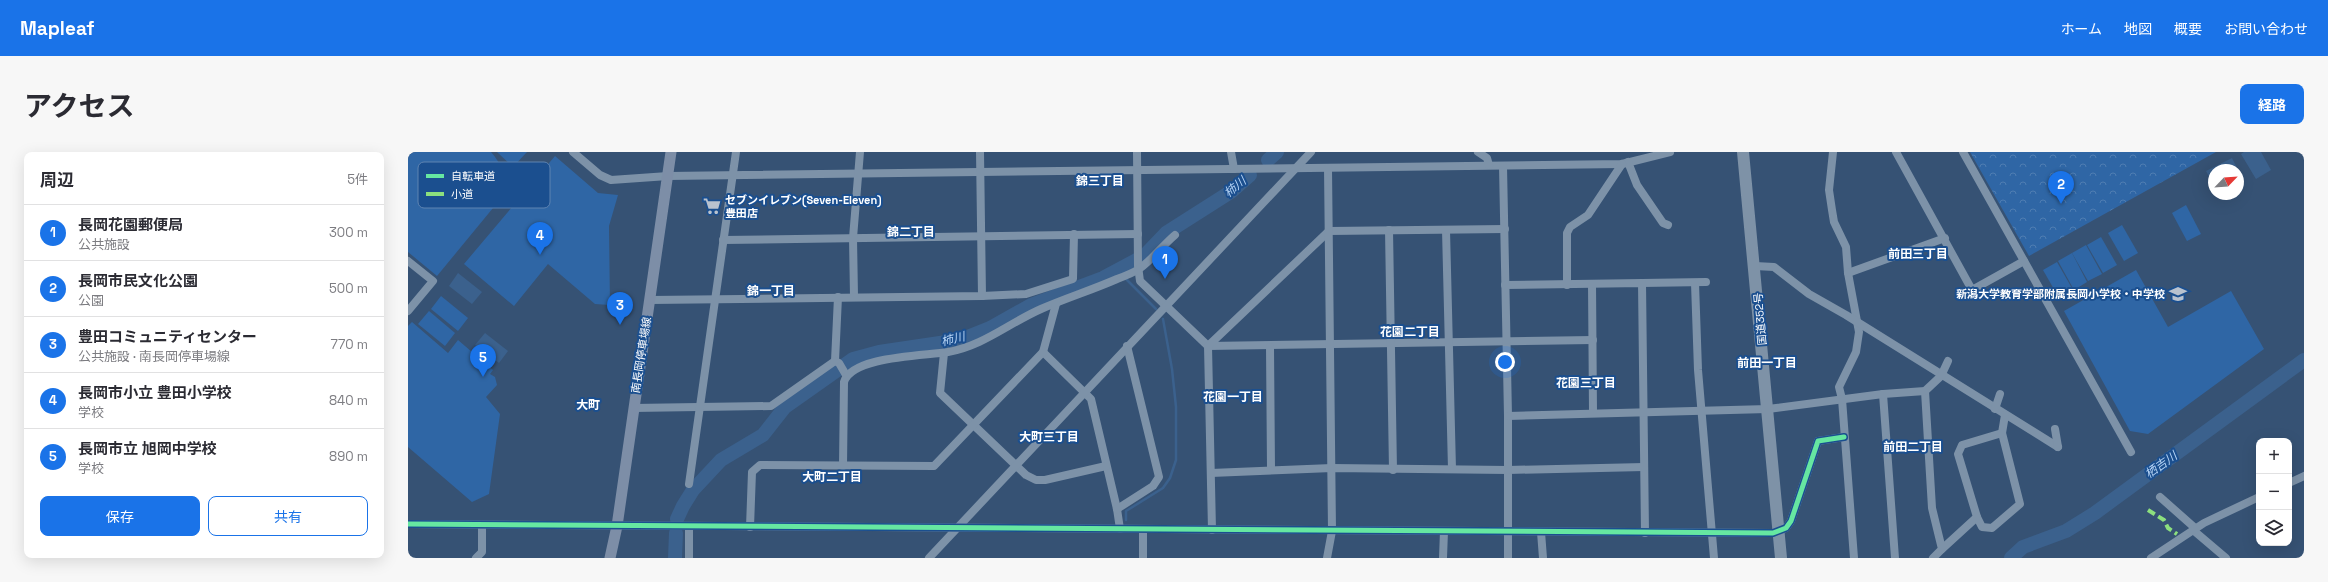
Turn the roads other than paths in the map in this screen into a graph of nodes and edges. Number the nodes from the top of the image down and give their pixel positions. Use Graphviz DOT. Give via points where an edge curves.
graph roads {
  1 [pos="573,152"];
  2 [pos="671,152"];
  3 [pos="736,152"];
  4 [pos="860,152"];
  5 [pos="980,152"];
  6 [pos="1137,152"];
  7 [pos="1231,152"];
  8 [pos="1311,152"];
  9 [pos="1478,152"];
  10 [pos="1629,152"];
  11 [pos="1670,152"];
  12 [pos="1743,152"];
  13 [pos="1834,152"];
  14 [pos="1896,152"];
  15 [pos="1963,152"];
  16 [pos="1628,162"];
  17 [pos="1489,165"];
  18 [pos="1503,166"];
  19 [pos="1296,168"];
  20 [pos="1328,168"];
  21 [pos="1234,169"];
  22 [pos="1136,170"];
  23 [pos="980,172"];
  24 [pos="858,174"];
  25 [pos="668,176"];
  26 [pos="732,176"];
  27 [pos="1668,225"];
  28 [pos="1504,229"];
  29 [pos="1389,230"];
  30 [pos="1446,230"];
  31 [pos="1329,231"];
  32 [pos="1074,234"];
  33 [pos="1138,234"];
  34 [pos="1175,235"];
  35 [pos="983,236"];
  36 [pos="853,238"];
  37 [pos="1945,238"];
  38 [pos="723,240"];
  39 [pos="408,261"];
  40 [pos="2024,261"];
  41 [pos="1755,266"];
  42 [pos="1138,268"];
  43 [pos="1848,273"];
  44 [pos="1706,282"];
  45 [pos="1642,283"];
  46 [pos="1695,283"];
  47 [pos="1592,284"];
  48 [pos="1505,285"];
  49 [pos="1567,285"];
  50 [pos="854,296"];
  51 [pos="982,296"];
  52 [pos="838,297"];
  53 [pos="714,299"];
  54 [pos="650,300"];
  55 [pos="1056,304"];
  56 [pos="1165,306"];
  57 [pos="408,311"];
  58 [pos="1858,322"];
  59 [pos="1593,340"];
  60 [pos="1506,342"];
  61 [pos="1448,343"];
  62 [pos="1389,344"];
  63 [pos="1330,345"];
  64 [pos="1127,346"];
  65 [pos="1208,346"];
  66 [pos="1270,347"];
  67 [pos="1043,352"];
  68 [pos="944,353"];
  69 [pos="1948,361"];
  70 [pos="837,362"];
  71 [pos="845,374"];
  72 [pos="1941,376"];
  73 [pos="1925,391"];
  74 [pos="1084,392"];
  75 [pos="1883,394"];
  76 [pos="2000,394"];
  77 [pos="1842,399"];
  78 [pos="699,407"];
  79 [pos="633,408"];
  80 [pos="1768,409"];
  81 [pos="1995,409"];
  82 [pos="1645,411"];
  83 [pos="1593,412"];
  84 [pos="1702,412"];
  85 [pos="2005,415"];
  86 [pos="1508,416"];
  87 [pos="974,425"];
  88 [pos="2054,429"];
  89 [pos="2002,433"];
  90 [pos="1844,437"];
  91 [pos="2130,452"];
  92 [pos="1016,464"];
  93 [pos="843,466"];
  94 [pos="1106,466"];
  95 [pos="1644,467"];
  96 [pos="1332,468"];
  97 [pos="1271,469"];
  98 [pos="1452,469"];
  99 [pos="1393,470"];
  100 [pos="1508,470"];
  101 [pos="1211,473"];
  102 [pos="2304,476"];
  103 [pos="2292,482"];
  104 [pos="689,484"];
  105 [pos="2160,497"];
  106 [pos="2256,498"];
  107 [pos="1117,509"];
  108 [pos="1977,517"];
  109 [pos="408,524"];
  110 [pos="482,525"];
  111 [pos="618,526"];
  112 [pos="689,526"];
  113 [pos="750,527"];
  114 [pos="957,528"];
  115 [pos="1120,529"];
  116 [pos="2194,529"];
  117 [pos="1143,530"];
  118 [pos="1212,530"];
  119 [pos="1332,531"];
  120 [pos="1444,532"];
  121 [pos="1508,532"];
  122 [pos="1541,532"];
  123 [pos="1779,532"];
  124 [pos="1644,533"];
  125 [pos="1712,533"];
  126 [pos="1942,549"];
  127 [pos="476,558"];
  128 [pos="610,558"];
  129 [pos="689,558"];
  130 [pos="929,558"];
  131 [pos="1143,558"];
  132 [pos="1327,558"];
  133 [pos="1443,558"];
  134 [pos="1508,558"];
  135 [pos="1543,558"];
  136 [pos="1714,558"];
  137 [pos="1781,558"];
  138 [pos="1854,558"];
  139 [pos="1895,558"];
  140 [pos="1933,558"];
  141 [pos="2151,558"];
  142 [pos="2226,558"];
  1 -- 25 [label="street" via="600,175 611,180"];
  2 -- 25 [label="main road, 南長岡停車場線"];
  3 -- 26 [label="street"];
  4 -- 24 [label="street"];
  5 -- 23 [label="street"];
  6 -- 22 [label="street"];
  7 -- 21 [label="street"];
  8 -- 19 [label="street"];
  9 -- 17 [label="street" via="1487,158"];
  10 -- 16 [label="street"];
  11 -- 16 [label="street"];
  12 -- 41 [label="highway, 国道352号"];
  13 -- 43 [label="street" via="1829,190 1834,222 1846,246"];
  14 -- 37 [label="street"];
  15 -- 40 [label="street"];
  16 -- 18 [label="street"];
  16 -- 27 [label="street" via="1643,194 1663,223"];
  16 -- 49 [label="street" via="1588,215 1570,227 1567,233"];
  17 -- 18 [label="street"];
  17 -- 20 [label="street"];
  18 -- 28 [label="street"];
  19 -- 20 [label="street"];
  19 -- 21 [label="street"];
  19 -- 56 [label="street"];
  20 -- 31 [label="street"];
  21 -- 22 [label="street"];
  22 -- 23 [label="street"];
  22 -- 33 [label="street"];
  23 -- 24 [label="street"];
  23 -- 35 [label="street"];
  24 -- 26 [label="street"];
  24 -- 36 [label="street"];
  25 -- 26 [label="street"];
  25 -- 54 [label="main road, 南長岡停車場線"];
  26 -- 38 [label="street"];
  28 -- 30 [label="street"];
  28 -- 48 [label="street"];
  29 -- 30 [label="street"];
  29 -- 31 [label="street"];
  29 -- 62 [label="street"];
  30 -- 61 [label="street"];
  31 -- 63 [label="street"];
  31 -- 65 [label="street"];
  32 -- 33 [label="street"];
  32 -- 35 [label="street"];
  32 -- 51 [label="street" via="1073,278 1026,294"];
  33 -- 42 [label="street"];
  34 -- 42 [label="street"];
  35 -- 36 [label="street"];
  35 -- 51 [label="street"];
  36 -- 38 [label="street"];
  36 -- 50 [label="street"];
  37 -- 40 [label="street" via="1972,290"];
  37 -- 43 [label="street"];
  38 -- 53 [label="street"];
  39 -- 57 [label="street" via="433,281"];
  40 -- 91 [label="street"];
  41 -- 58 [label="street" via="1774,267 1809,294"];
  41 -- 80 [label="highway, 国道352号"];
  42 -- 55 [label="street"];
  42 -- 56 [label="street" via="1140,281"];
  43 -- 58 [label="street"];
  44 -- 46 [label="street"];
  45 -- 46 [label="street"];
  45 -- 47 [label="street"];
  45 -- 82 [label="street"];
  46 -- 84 [label="street"];
  47 -- 49 [label="street"];
  47 -- 59 [label="street"];
  48 -- 49 [label="street"];
  48 -- 60 [label="street"];
  50 -- 51 [label="street"];
  50 -- 52 [label="street"];
  52 -- 53 [label="street"];
  52 -- 70 [label="street"];
  53 -- 54 [label="street"];
  53 -- 78 [label="street"];
  54 -- 79 [label="main road, 南長岡停車場線"];
  55 -- 67 [label="street"];
  55 -- 68 [label="street" via="984,341"];
  56 -- 64 [label="street"];
  56 -- 65 [label="street"];
  58 -- 72 [label="street"];
  58 -- 77 [label="street" via="1859,338 1856,352 1839,387"];
  59 -- 60 [label="street"];
  59 -- 83 [label="street"];
  60 -- 61 [label="street"];
  60 -- 86 [label="street"];
  61 -- 62 [label="street"];
  61 -- 98 [label="street"];
  62 -- 63 [label="street"];
  62 -- 99 [label="street"];
  63 -- 66 [label="street"];
  63 -- 96 [label="street"];
  64 -- 74 [label="street"];
  64 -- 107 [label="street" via="1159,477 1152,486"];
  65 -- 66 [label="street"];
  65 -- 101 [label="street"];
  66 -- 97 [label="street"];
  67 -- 74 [label="street"];
  67 -- 87 [label="street"];
  68 -- 71 [label="street" via="902,357 868,364"];
  68 -- 87 [label="street" via="940,393"];
  69 -- 72 [label="street"];
  70 -- 71 [label="street"];
  70 -- 78 [label="street" via="775,404"];
  71 -- 93 [label="street"];
  72 -- 73 [label="street"];
  72 -- 81 [label="street"];
  73 -- 75 [label="street"];
  73 -- 126 [label="street" via="1932,508"];
  74 -- 92 [label="street"];
  74 -- 94 [label="street" via="1091,399"];
  75 -- 77 [label="street"];
  75 -- 139 [label="street"];
  76 -- 81 [label="street"];
  77 -- 80 [label="street"];
  77 -- 90 [label="street"];
  78 -- 79 [label="street"];
  78 -- 104 [label="street"];
  79 -- 111 [label="main road, 南長岡停車場線"];
  80 -- 84 [label="street"];
  80 -- 123 [label="highway, 国道352号"];
  81 -- 85 [label="street"];
  82 -- 83 [label="street"];
  82 -- 84 [label="street"];
  82 -- 95 [label="street"];
  83 -- 86 [label="street"];
  84 -- 125 [label="street"];
  85 -- 88 [label="street" via="2058,447"];
  85 -- 89 [label="street"];
  86 -- 100 [label="street"];
  87 -- 92 [label="street"];
  87 -- 93 [label="street" via="930,467"];
  89 -- 108 [label="street" via="1962,445 1958,454"];
  89 -- 108 [label="street" via="2020,504 1992,528 1982,526"];
  90 -- 123 [label="street" via="1818,441 1791,521"];
  90 -- 138 [label="street"];
  92 -- 94 [label="street" via="1031,478 1045,480"];
  92 -- 114 [label="street"];
  93 -- 113 [label="street" via="760,465 752,472"];
  94 -- 107 [label="street"];
  95 -- 100 [label="street"];
  95 -- 124 [label="street"];
  96 -- 97 [label="street"];
  96 -- 99 [label="street"];
  96 -- 119 [label="street"];
  97 -- 101 [label="street"];
  98 -- 99 [label="street"];
  98 -- 100 [label="street"];
  100 -- 121 [label="street"];
  101 -- 118 [label="street"];
  102 -- 103 [label="street"];
  105 -- 116 [label="street"];
  106 -- 116 [label="street"];
  107 -- 115 [label="street"];
  108 -- 126 [label="street"];
  109 -- 110 [label="street"];
  110 -- 111 [label="street"];
  110 -- 127 [label="street" via="482,552"];
  111 -- 112 [label="street"];
  111 -- 128 [label="main road, 南長岡停車場線"];
  112 -- 113 [label="street"];
  112 -- 129 [label="street"];
  113 -- 114 [label="street"];
  114 -- 115 [label="street"];
  114 -- 130 [label="street"];
  115 -- 117 [label="street"];
  116 -- 141 [label="street"];
  116 -- 142 [label="street"];
  117 -- 118 [label="street"];
  117 -- 131 [label="street"];
  118 -- 119 [label="street"];
  119 -- 120 [label="street"];
  119 -- 132 [label="street"];
  120 -- 121 [label="street"];
  120 -- 133 [label="street"];
  121 -- 122 [label="street"];
  121 -- 134 [label="street"];
  122 -- 124 [label="street"];
  122 -- 135 [label="street"];
  123 -- 125 [label="street"];
  123 -- 137 [label="highway, 国道352号"];
  124 -- 125 [label="street"];
  125 -- 136 [label="street"];
  126 -- 140 [label="street"];
}
